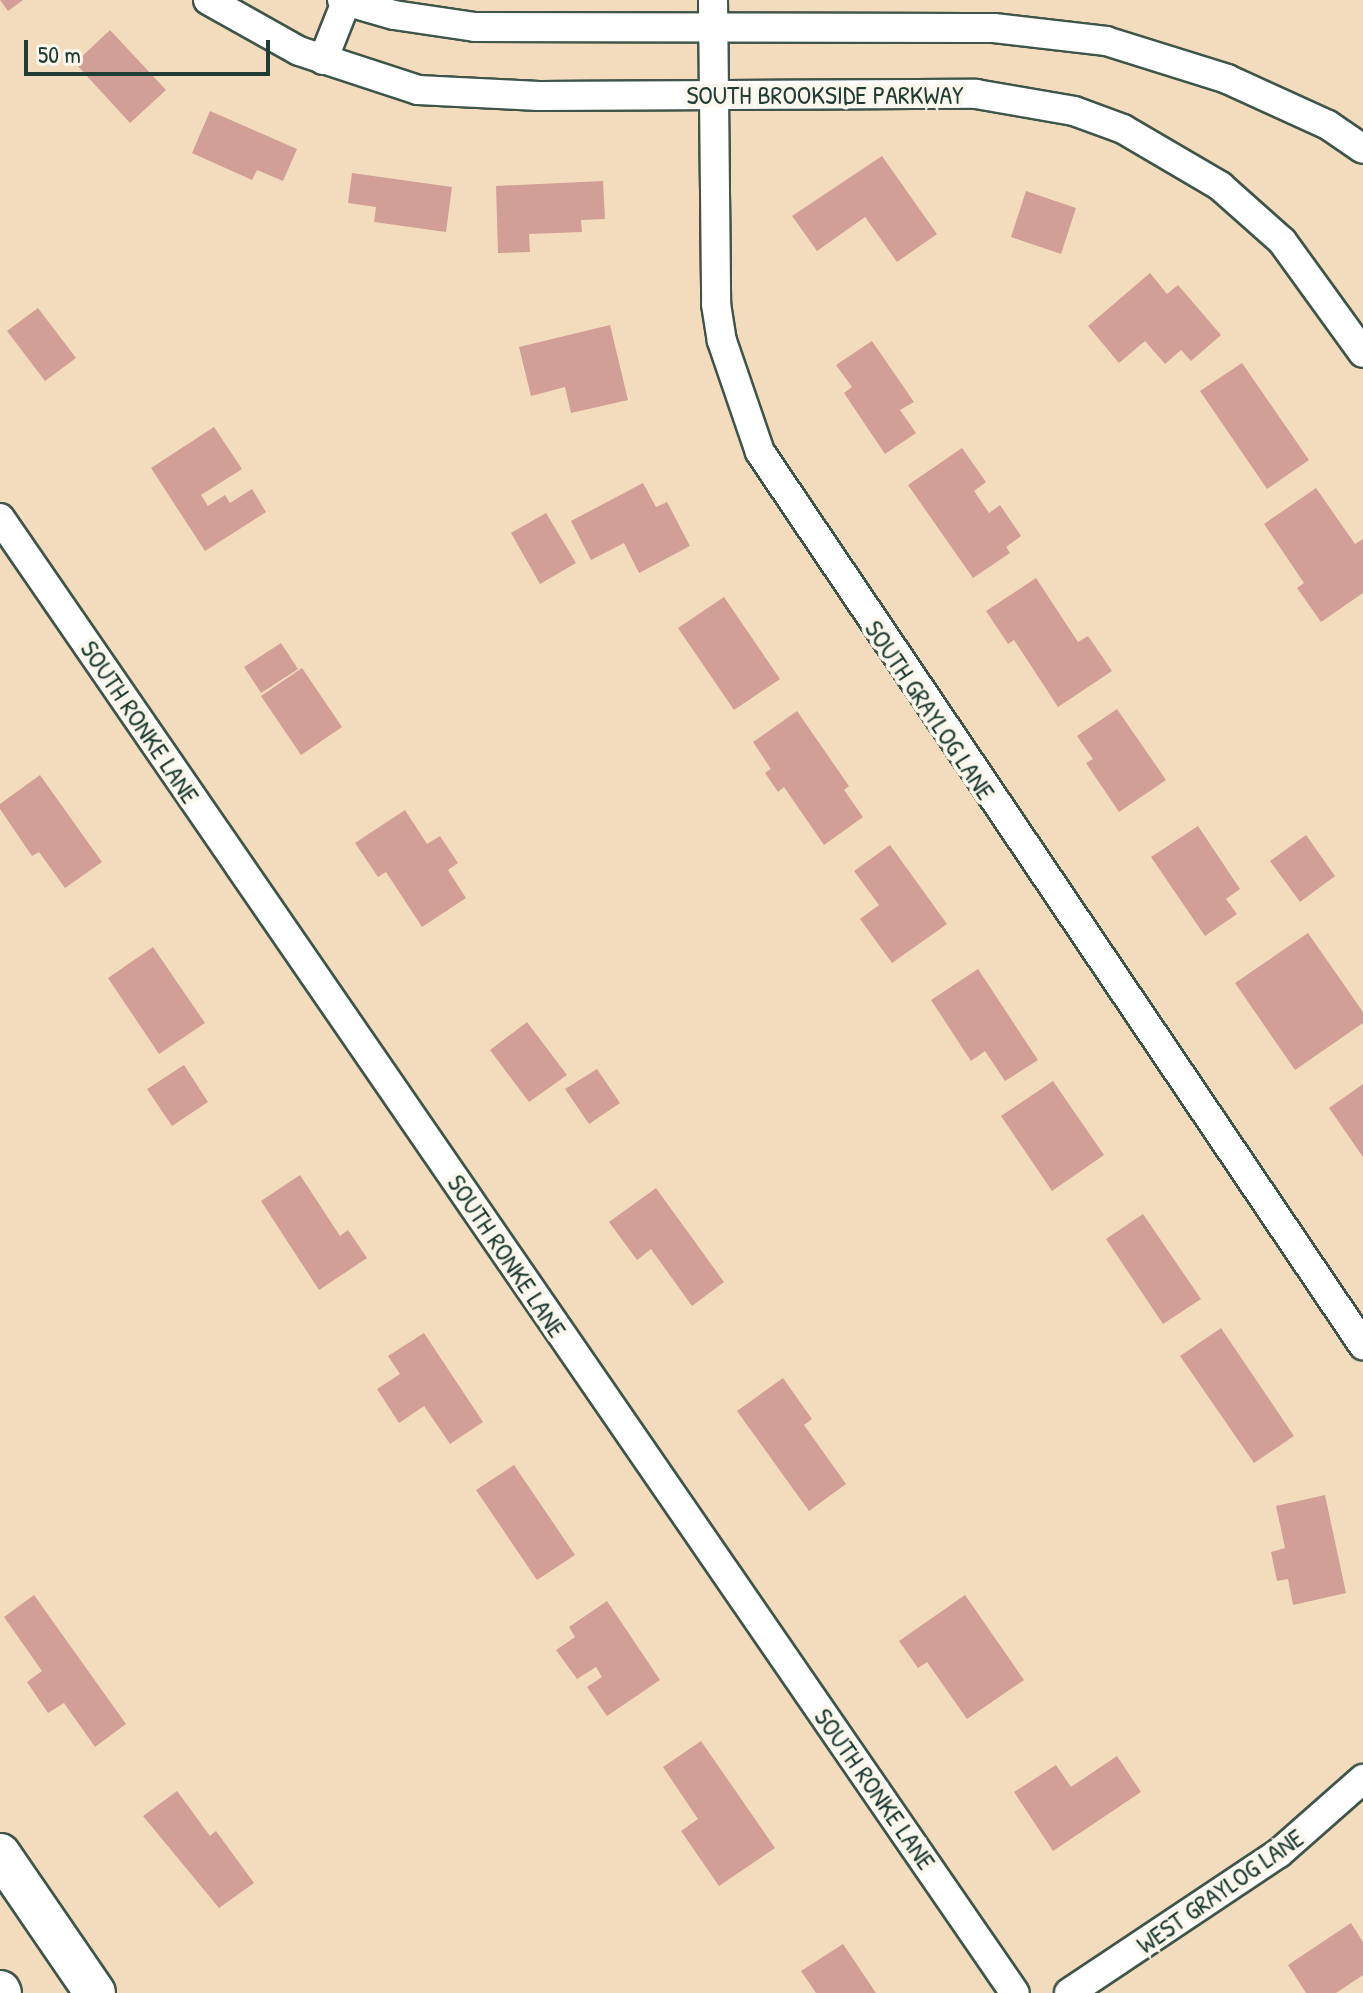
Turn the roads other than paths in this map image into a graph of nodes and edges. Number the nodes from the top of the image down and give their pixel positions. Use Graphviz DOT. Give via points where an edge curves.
graph roads {
  1 [pos="208,0"];
  2 [pos="344,1"];
  3 [pos="712,13"];
  4 [pos="323,60"];
  5 [pos="712,95"];
  6 [pos="1363,149"];
  7 [pos="1358,334"];
  8 [pos="0,518"];
  9 [pos="1363,1345"];
  10 [pos="1363,1779"];
  11 [pos="0,1854"];
  12 [pos="95,1993"];
  13 [pos="1015,1993"];
  14 [pos="1069,1993"];
  1 -- 4 [label="street, SOUTH BROOKSIDE PARKWAY" via="247,25"];
  2 -- 3 [label="street" via="475,27"];
  2 -- 4 [label="street"];
  3 -- 5 [label="street, SOUTH GRAYLOG LANE"];
  3 -- 6 [label="street" via="994,28 1106,41 1227,79 1328,125"];
  4 -- 5 [label="street, SOUTH BROOKSIDE PARKWAY" via="418,90"];
  5 -- 7 [label="street, SOUTH BROOKSIDE PARKWAY" via="976,94 1047,104 1123,129 1220,186 1282,241"];
  5 -- 9 [label="street, SOUTH GRAYLOG LANE" via="716,304 722,341 760,452"];
  8 -- 13 [label="street, SOUTH RONKE LANE"];
  10 -- 14 [label="street, WEST GRAYLOG LANE" via="1279,1853"];
  11 -- 12 [label="main road"];
}
